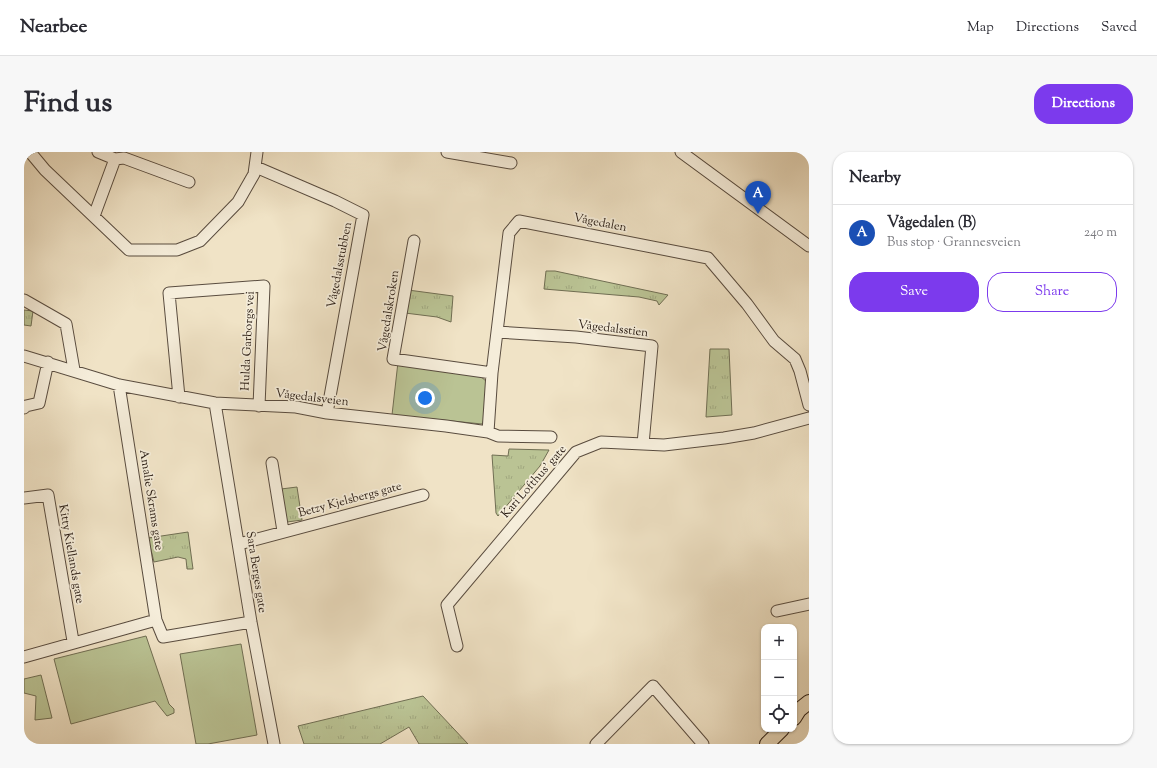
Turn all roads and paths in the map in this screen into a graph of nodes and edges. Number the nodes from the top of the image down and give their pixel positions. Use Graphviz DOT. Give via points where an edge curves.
graph roads {
  1 [pos="30,152"];
  2 [pos="98,152"];
  3 [pos="257,152"];
  4 [pos="447,152"];
  5 [pos="681,152"];
  6 [pos="115,159"];
  7 [pos="511,163"];
  8 [pos="256,168"];
  9 [pos="189,182"];
  10 [pos="94,216"];
  11 [pos="414,241"];
  12 [pos="809,246"];
  13 [pos="24,300"];
  14 [pos="497,332"];
  15 [pos="24,356"];
  16 [pos="48,362"];
  17 [pos="74,370"];
  18 [pos="492,373"];
  19 [pos="119,385"];
  20 [pos="180,397"];
  21 [pos="215,403"];
  22 [pos="809,405"];
  23 [pos="258,406"];
  24 [pos="24,408"];
  25 [pos="327,413"];
  26 [pos="809,418"];
  27 [pos="488,432"];
  28 [pos="551,437"];
  29 [pos="643,444"];
  30 [pos="272,463"];
  31 [pos="423,495"];
  32 [pos="24,498"];
  33 [pos="283,531"];
  34 [pos="238,544"];
  35 [pos="809,604"];
  36 [pos="777,611"];
  37 [pos="156,620"];
  38 [pos="250,622"];
  39 [pos="73,641"];
  40 [pos="457,646"];
  41 [pos="24,656"];
  42 [pos="809,702"];
  43 [pos="809,711"];
  44 [pos="797,713"];
  45 [pos="797,717"];
  46 [pos="779,732"];
  47 [pos="274,744"];
  48 [pos="596,744"];
  49 [pos="703,744"];
  50 [pos="767,744"];
  1 -- 10 [label="street" via="45,170"];
  2 -- 6 [label="street"];
  3 -- 8 [label="street"];
  4 -- 7 [label="street"];
  5 -- 12 [label="street"];
  6 -- 9 [label="street" via="124,158"];
  6 -- 10 [label="street"];
  8 -- 10 [label="street" via="235,205 200,241 177,250 129,250"];
  8 -- 25 [label="street, Vågedalsstubben" via="363,215"];
  11 -- 18 [label="street, Vågedalskroken" via="393,359"];
  13 -- 17 [label="street" via="66,324"];
  14 -- 18 [label="street, Vågedalen"];
  14 -- 22 [label="street, Vågedalen" via="509,233 519,221 704,257 712,261 774,341 795,359"];
  14 -- 29 [label="street, Vågedalsstien" via="652,346"];
  15 -- 16 [label="street, Vågedalsveien"];
  16 -- 17 [label="street, Vågedalsveien"];
  16 -- 24 [label="street" via="39,403"];
  17 -- 19 [label="street, Vågedalsveien"];
  18 -- 27 [label="street, Vågedalen"];
  19 -- 20 [label="street, Vågedalsveien"];
  19 -- 37 [label="street, Amalie Skrams gate"];
  20 -- 21 [label="street, Vågedalsveien"];
  20 -- 23 [label="street, Hulda Garborgs vei" via="169,293 264,286"];
  21 -- 23 [label="street, Vågedalsveien"];
  21 -- 34 [label="street, Sara Berges gate"];
  23 -- 25 [label="street, Vågedalsveien"];
  25 -- 27 [label="street, Vågedalsveien"];
  26 -- 29 [label="street, Kari Lofthus' gate" via="724,438 664,445"];
  27 -- 28 [label="street, Vågedalsveien" via="498,436"];
  29 -- 40 [label="street, Kari Lofthus' gate" via="601,442 576,452 447,605"];
  30 -- 33 [label="street, Betzy Kjelsbergs gate"];
  31 -- 33 [label="street, Betzy Kjelsbergs gate"];
  32 -- 39 [label="street, Kitty Kiellands gate" via="48,495"];
  33 -- 34 [label="street, Betzy Kjelsbergs gate"];
  34 -- 38 [label="street, Sara Berges gate"];
  35 -- 36 [label="street"];
  37 -- 38 [label="street" via="163,637"];
  37 -- 39 [label="street"];
  38 -- 47 [label="street, Sara Berges gate"];
  39 -- 41 [label="street"];
  42 -- 44 [label="main road"];
  43 -- 45 [label="main road"];
  46 -- 50 [label="main road"];
  48 -- 49 [label="street" via="653,686"];
}
